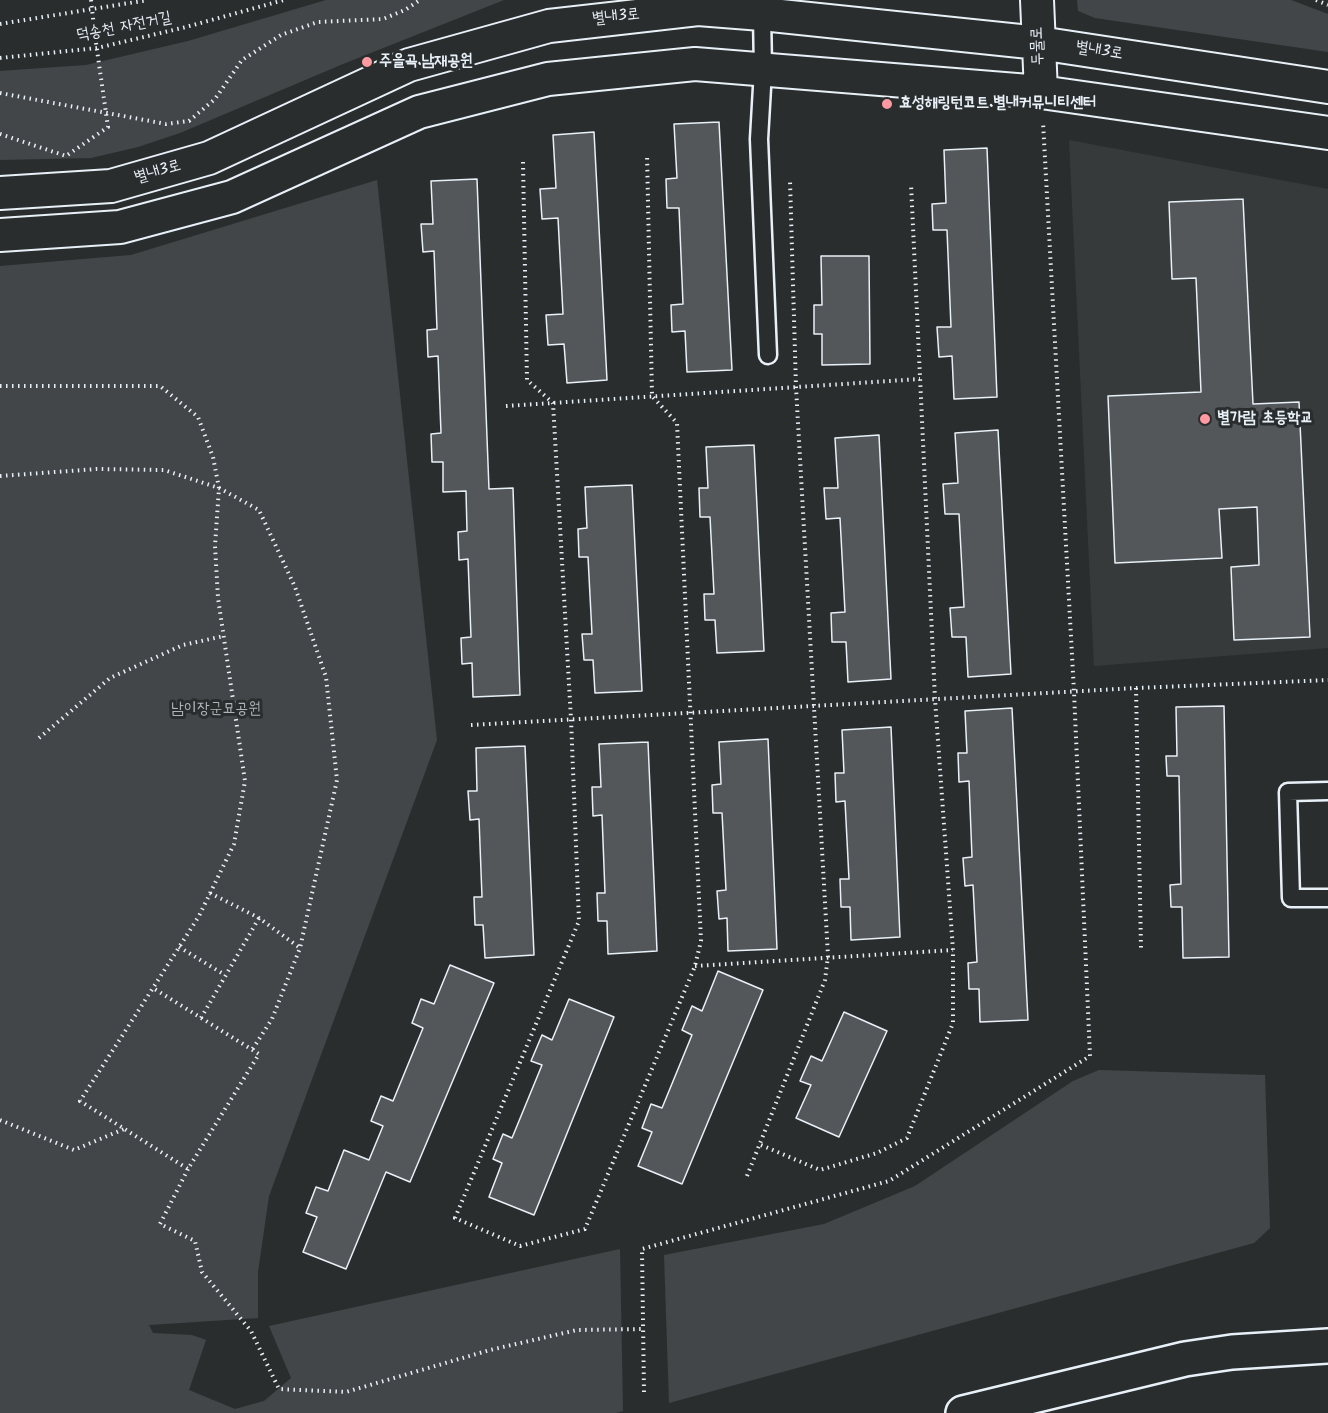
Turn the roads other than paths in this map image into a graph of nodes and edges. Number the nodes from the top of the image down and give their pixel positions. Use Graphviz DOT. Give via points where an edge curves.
graph roads {
  1 [pos="1037,0"];
  2 [pos="762,14"];
  3 [pos="1039,43"];
  4 [pos="763,70"];
  5 [pos="1328,87"];
  6 [pos="1041,92"];
  7 [pos="1328,133"];
  8 [pos="0,193"];
  9 [pos="0,235"];
  10 [pos="768,355"];
  11 [pos="1328,791"];
  12 [pos="1328,898"];
  13 [pos="1328,1346"];
  14 [pos="963,1413"];
  1 -- 3 [label="street, 두물로"];
  2 -- 3 [label="street, 별내3로"];
  2 -- 4 [label="lane"];
  2 -- 8 [label="street, 별내3로" via="698,9 549,26 410,65 209,158 111,186"];
  3 -- 5 [label="street, 별내3로"];
  3 -- 6 [label="street, 두물로"];
  4 -- 6 [label="street"];
  4 -- 9 [label="street" via="695,64 548,79 419,112 232,197 120,227"];
  4 -- 10 [label="lane" via="759,139"];
  6 -- 7 [label="street"];
  11 -- 12 [label="lane" via="1288,792 1291,898"];
  13 -- 14 [label="highway" via="1185,1359"];
}
